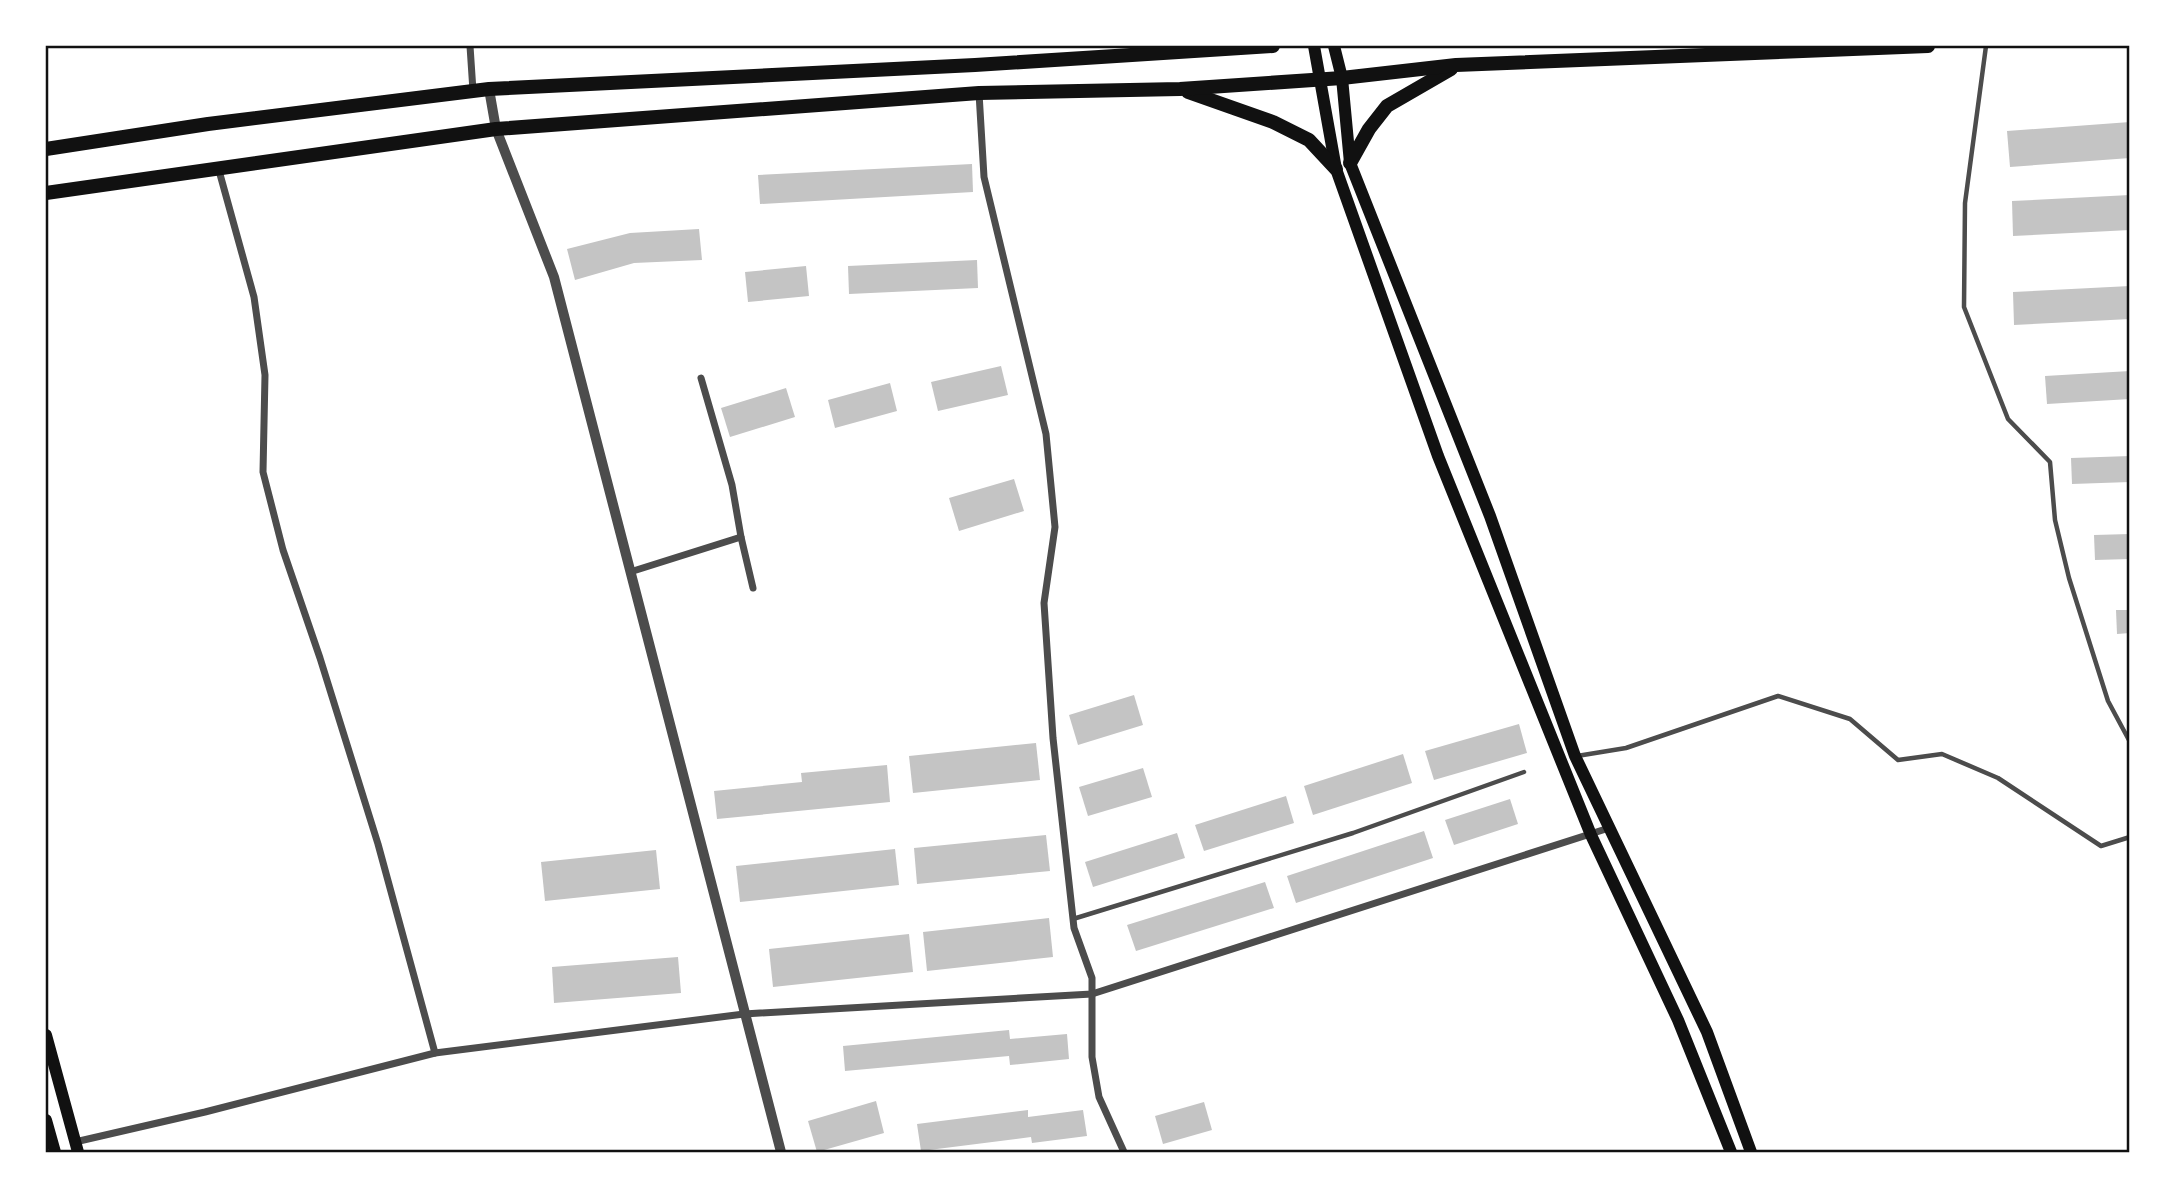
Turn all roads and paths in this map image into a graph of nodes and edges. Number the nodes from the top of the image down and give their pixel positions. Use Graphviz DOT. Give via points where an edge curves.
graph roads {
  1 [pos="470,46"];
  2 [pos="1273,46"];
  3 [pos="1314,46"];
  4 [pos="1334,46"];
  5 [pos="1928,46"];
  6 [pos="1986,46"];
  7 [pos="1192,48"];
  8 [pos="1456,65"];
  9 [pos="1342,78"];
  10 [pos="1320,79"];
  11 [pos="489,89"];
  12 [pos="1180,89"];
  13 [pos="473,91"];
  14 [pos="979,93"];
  15 [pos="496,129"];
  16 [pos="46,149"];
  17 [pos="1343,166"];
  18 [pos="218,167"];
  19 [pos="46,193"];
  20 [pos="701,378"];
  21 [pos="741,537"];
  22 [pos="630,572"];
  23 [pos="753,588"];
  24 [pos="2130,742"];
  25 [pos="1575,756"];
  26 [pos="1524,772"];
  27 [pos="1609,828"];
  28 [pos="1591,835"];
  29 [pos="2130,837"];
  30 [pos="1073,919"];
  31 [pos="1092,994"];
  32 [pos="744,1014"];
  33 [pos="46,1035"];
  34 [pos="435,1053"];
  35 [pos="46,1120"];
  36 [pos="77,1147"];
  37 [pos="55,1153"];
  38 [pos="780,1153"];
  39 [pos="1124,1153"];
  40 [pos="1731,1153"];
  41 [pos="1751,1153"];
  1 -- 13 [label="street"];
  2 -- 7 [label="main road"];
  3 -- 10 [label="main road"];
  4 -- 9 [label="main road"];
  5 -- 8 [label="main road"];
  6 -- 24 [label="lane" via="1965,203 1964,307 2008,419 2050,462 2055,520 2069,578 2108,701"];
  7 -- 11 [label="main road" via="975,65"];
  8 -- 9 [label="main road"];
  8 -- 17 [label="main road" via="1387,106"];
  9 -- 10 [label="main road"];
  9 -- 17 [label="main road"];
  10 -- 12 [label="main road"];
  10 -- 17 [label="main road"];
  11 -- 13 [label="main road"];
  11 -- 15 [label="street"];
  12 -- 14 [label="main road"];
  12 -- 17 [label="main road" via="1273,122 1309,140"];
  13 -- 16 [label="main road"];
  14 -- 15 [label="main road"];
  14 -- 30 [label="street" via="984,177 1046,434 1055,527 1044,603 1050,711"];
  15 -- 18 [label="main road"];
  15 -- 22 [label="street" via="554,277"];
  17 -- 25 [label="main road" via="1490,516"];
  17 -- 28 [label="main road" via="1438,456"];
  18 -- 19 [label="main road"];
  18 -- 34 [label="street" via="254,297 265,375 263,472 283,550 378,844"];
  20 -- 21 [label="street" via="732,485"];
  21 -- 22 [label="street"];
  21 -- 23 [label="street"];
  22 -- 32 [label="street"];
  25 -- 27 [label="main road"];
  25 -- 29 [label="lane" via="1626,748 1778,696 1850,719 1898,760 1942,754 1998,778 2101,846"];
  26 -- 30 [label="lane" via="1353,832"];
  27 -- 28 [label="street"];
  27 -- 41 [label="main road" via="1707,1032"];
  28 -- 31 [label="street"];
  28 -- 40 [label="main road" via="1678,1020"];
  30 -- 31 [label="street" via="1092,978"];
  31 -- 32 [label="street"];
  31 -- 39 [label="street" via="1092,1056 1099,1097"];
  32 -- 34 [label="street"];
  32 -- 38 [label="street"];
  33 -- 36 [label="main road"];
  34 -- 36 [label="street"];
  35 -- 37 [label="main road"];
}
